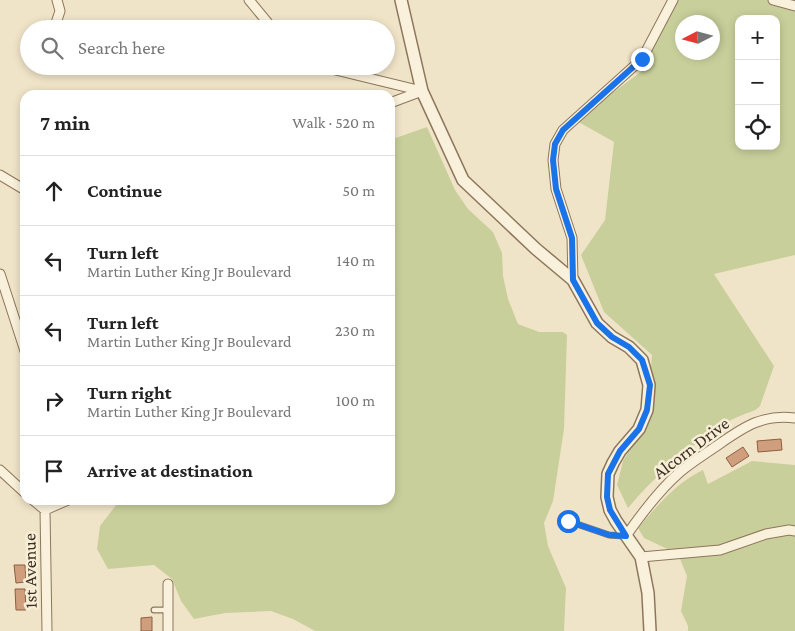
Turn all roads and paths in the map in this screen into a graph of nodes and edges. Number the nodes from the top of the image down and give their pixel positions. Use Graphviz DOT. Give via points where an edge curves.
graph roads {
  1 [pos="58,0"];
  2 [pos="249,0"];
  3 [pos="401,0"];
  4 [pos="673,0"];
  5 [pos="773,0"];
  6 [pos="795,6"];
  7 [pos="57,20"];
  8 [pos="266,20"];
  9 [pos="356,75"];
  10 [pos="422,91"];
  11 [pos="395,101"];
  12 [pos="0,175"];
  13 [pos="20,187"];
  14 [pos="0,274"];
  15 [pos="573,280"];
  16 [pos="20,336"];
  17 [pos="795,418"];
  18 [pos="0,470"];
  19 [pos="20,488"];
  20 [pos="39,505"];
  21 [pos="56,505"];
  22 [pos="45,510"];
  23 [pos="568,521"];
  24 [pos="795,531"];
  25 [pos="626,536"];
  26 [pos="641,557"];
  27 [pos="168,584"];
  28 [pos="154,610"];
  29 [pos="168,610"];
  30 [pos="46,631"];
  31 [pos="168,631"];
  32 [pos="650,631"];
  1 -- 7 [label="street" via="60,11"];
  2 -- 8 [label="street"];
  3 -- 10 [label="street"];
  4 -- 15 [label="street" via="642,59 563,130 555,144 556,189 572,238"];
  5 -- 6 [label="street"];
  9 -- 10 [label="street"];
  10 -- 11 [label="street"];
  10 -- 15 [label="street" via="463,180"];
  12 -- 13 [label="street"];
  14 -- 16 [label="street"];
  15 -- 25 [label="street" via="597,323 642,360 650,385 647,410 639,429 620,451 608,474 610,510"];
  17 -- 25 [label="street, Alcorn Drive" via="751,423 694,461 652,500"];
  18 -- 19 [label="street"];
  20 -- 22 [label="street"];
  21 -- 22 [label="street"];
  22 -- 30 [label="street, 1st Avenue"];
  23 -- 25 [label="lane" via="609,535"];
  24 -- 26 [label="street" via="766,534 720,550"];
  25 -- 26 [label="street"];
  26 -- 32 [label="street" via="648,593"];
  27 -- 29 [label="street"];
  28 -- 29 [label="lane"];
  29 -- 31 [label="street"];
}
